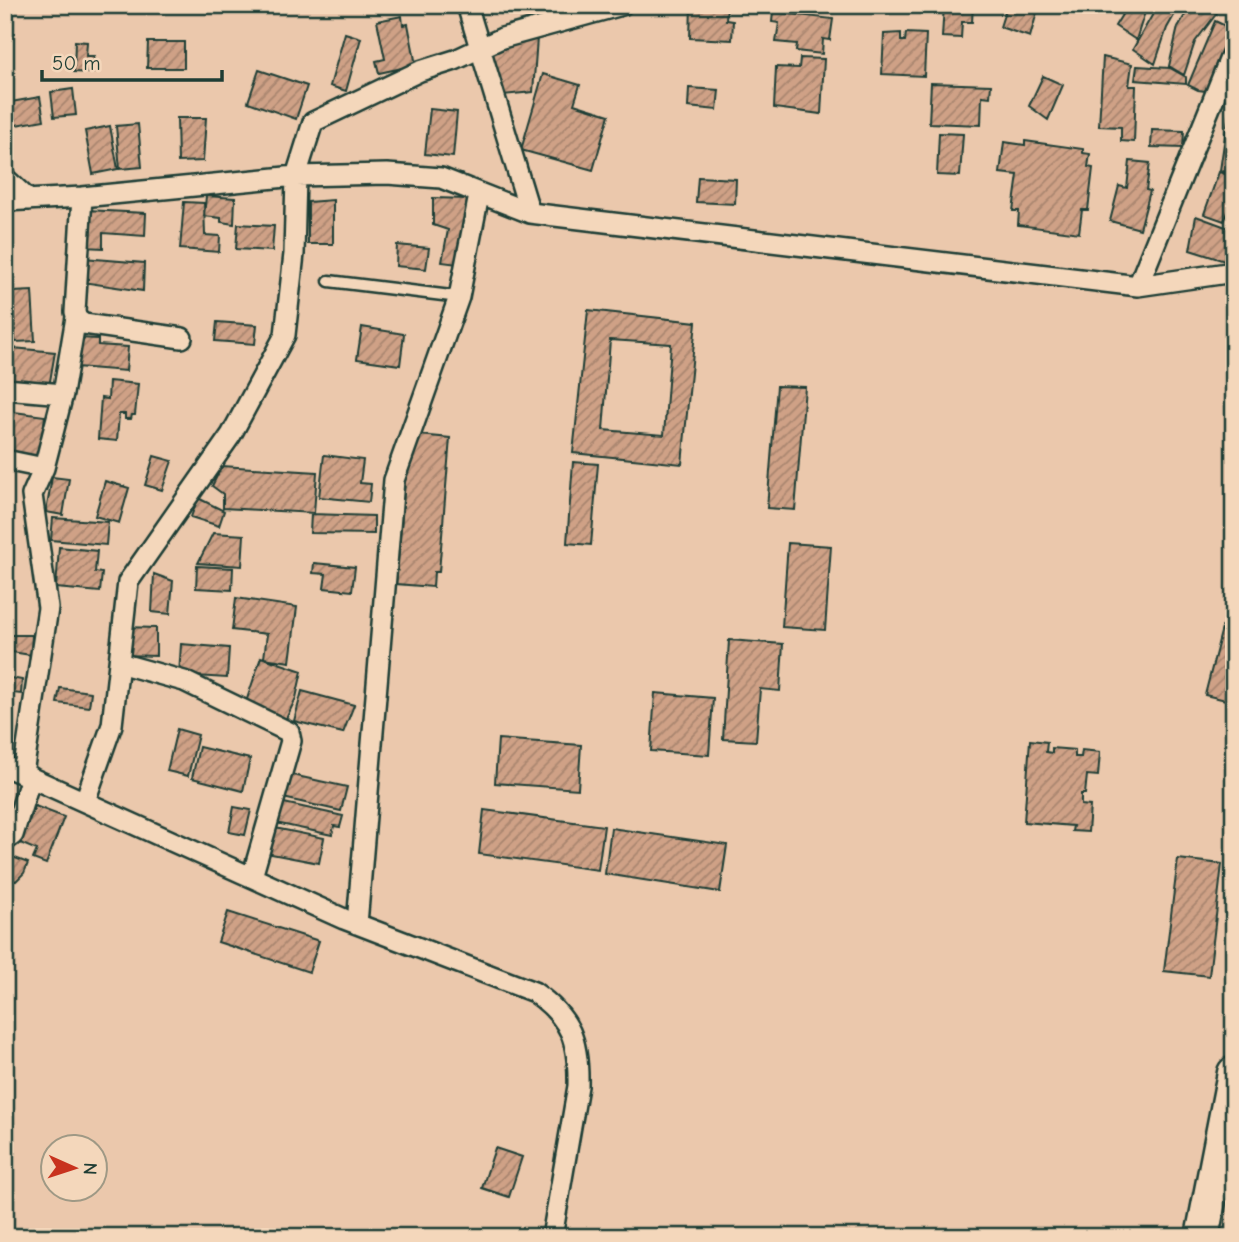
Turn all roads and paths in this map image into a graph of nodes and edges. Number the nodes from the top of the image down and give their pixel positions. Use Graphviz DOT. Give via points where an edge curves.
graph roads {
  1 [pos="467,5"];
  2 [pos="622,5"];
  3 [pos="573,12"];
  4 [pos="1234,47"];
  5 [pos="478,49"];
  6 [pos="296,176"];
  7 [pos="5,178"];
  8 [pos="479,195"];
  9 [pos="82,197"];
  10 [pos="29,200"];
  11 [pos="5,201"];
  12 [pos="530,213"];
  13 [pos="1234,272"];
  14 [pos="329,281"];
  15 [pos="1138,286"];
  16 [pos="459,297"];
  17 [pos="75,317"];
  18 [pos="183,338"];
  19 [pos="5,389"];
  20 [pos="63,394"];
  21 [pos="5,460"];
  22 [pos="44,468"];
  23 [pos="119,663"];
  24 [pos="20,772"];
  25 [pos="85,801"];
  26 [pos="5,841"];
  27 [pos="252,877"];
  28 [pos="357,924"];
  29 [pos="1234,1073"];
  30 [pos="552,1237"];
  31 [pos="1202,1237"];
  1 -- 5 [label="street"];
  2 -- 3 [label="street"];
  3 -- 5 [label="street"];
  4 -- 15 [label="street"];
  5 -- 6 [label="street" via="313,122"];
  5 -- 12 [label="street"];
  6 -- 8 [label="street" via="441,178"];
  6 -- 9 [label="street"];
  6 -- 23 [label="street" via="285,335 231,435 128,582"];
  7 -- 10 [label="street"];
  8 -- 12 [label="street"];
  8 -- 16 [label="street"];
  9 -- 10 [label="street"];
  9 -- 17 [label="street"];
  10 -- 11 [label="street"];
  12 -- 15 [label="street"];
  13 -- 15 [label="street"];
  14 -- 16 [label="lane"];
  16 -- 28 [label="street" via="394,480"];
  17 -- 18 [label="street" via="84,324"];
  17 -- 20 [label="street"];
  19 -- 20 [label="street"];
  20 -- 22 [label="street"];
  21 -- 22 [label="street"];
  22 -- 24 [label="street" via="32,495 32,508 47,614"];
  23 -- 25 [label="street" via="111,732"];
  23 -- 27 [label="street" via="184,681 289,733 291,741"];
  24 -- 25 [label="street"];
  24 -- 26 [label="street" via="13,835"];
  25 -- 27 [label="street"];
  27 -- 28 [label="street"];
  28 -- 30 [label="street" via="534,992 555,1007 572,1032 579,1061 578,1086"];
  29 -- 31 [label="main road"];
}
